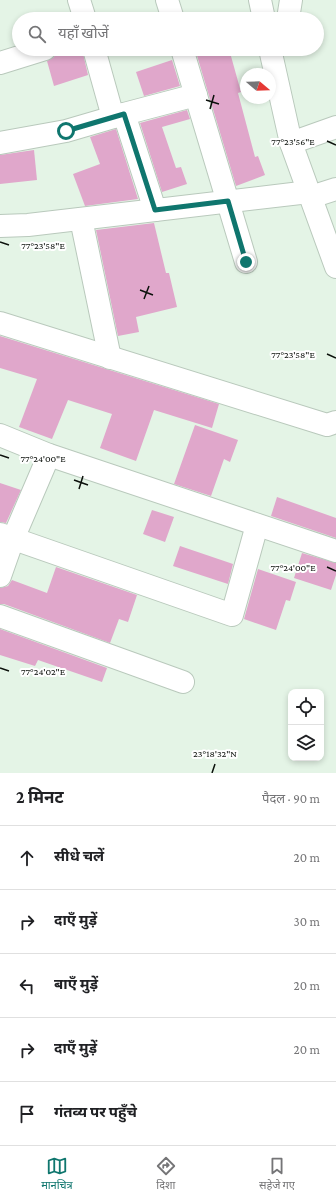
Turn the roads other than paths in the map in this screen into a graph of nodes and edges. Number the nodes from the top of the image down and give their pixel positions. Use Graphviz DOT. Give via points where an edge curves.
graph roads {
  1 [pos="79,0"];
  2 [pos="167,0"];
  3 [pos="260,0"];
  4 [pos="291,0"];
  5 [pos="83,12"];
  6 [pos="171,12"];
  7 [pos="263,12"];
  8 [pos="289,12"];
  9 [pos="22,56"];
  10 [pos="97,56"];
  11 [pos="184,56"];
  12 [pos="272,56"];
  13 [pos="281,56"];
  14 [pos="0,63"];
  15 [pos="277,79"];
  16 [pos="196,96"];
  17 [pos="118,115"];
  18 [pos="336,127"];
  19 [pos="0,143"];
  20 [pos="290,143"];
  21 [pos="336,189"];
  22 [pos="310,194"];
  23 [pos="228,201"];
  24 [pos="155,210"];
  25 [pos="81,219"];
  26 [pos="0,226"];
  27 [pos="246,262"];
  28 [pos="336,267"];
  29 [pos="0,323"];
  30 [pos="110,358"];
  31 [pos="336,422"];
  32 [pos="0,436"];
  33 [pos="49,455"];
  34 [pos="257,525"];
  35 [pos="7,536"];
  36 [pos="336,551"];
  37 [pos="0,576"];
  38 [pos="0,616"];
  39 [pos="183,682"];
  1 -- 5 [label="street"];
  2 -- 6 [label="street"];
  3 -- 7 [label="street"];
  4 -- 8 [label="street"];
  9 -- 14 [label="street"];
  10 -- 17 [label="street"];
  11 -- 16 [label="street"];
  12 -- 15 [label="street"];
  13 -- 15 [label="street"];
  15 -- 20 [label="street"];
  16 -- 17 [label="street"];
  16 -- 23 [label="street"];
  17 -- 19 [label="street" via="66,131"];
  17 -- 24 [label="street"];
  18 -- 20 [label="street"];
  20 -- 22 [label="street"];
  21 -- 22 [label="street"];
  22 -- 23 [label="street"];
  22 -- 28 [label="street"];
  23 -- 24 [label="street"];
  23 -- 27 [label="street"];
  24 -- 25 [label="street"];
  25 -- 26 [label="street"];
  25 -- 30 [label="street"];
  29 -- 30 [label="street"];
  30 -- 31 [label="street" via="327,425"];
  32 -- 33 [label="street"];
  33 -- 34 [label="street"];
  33 -- 35 [label="street"];
  34 -- 35 [label="street" via="232,615"];
  34 -- 36 [label="street"];
  35 -- 37 [label="street"];
  38 -- 39 [label="street"];
}
